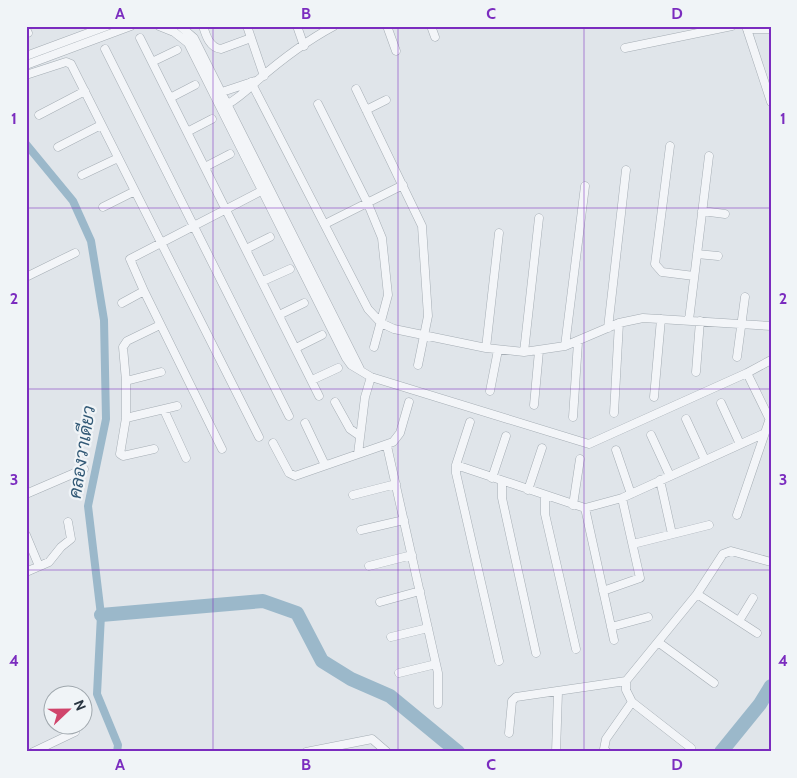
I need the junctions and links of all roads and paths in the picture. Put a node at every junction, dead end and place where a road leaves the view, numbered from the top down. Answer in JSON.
{"nodes":[{"id":1,"x":107,"y":26,"type":"edge"},
{"id":2,"x":131,"y":26,"type":"edge"},
{"id":3,"x":159,"y":26,"type":"edge"},
{"id":4,"x":180,"y":26,"type":"edge"},
{"id":5,"x":203,"y":26,"type":"edge"},
{"id":6,"x":247,"y":26,"type":"edge"},
{"id":7,"x":297,"y":26,"type":"edge"},
{"id":8,"x":334,"y":26,"type":"edge"},
{"id":9,"x":387,"y":26,"type":"edge"},
{"id":10,"x":432,"y":26,"type":"edge"},
{"id":11,"x":732,"y":26,"type":"edge"},
{"id":12,"x":747,"y":28,"type":"edge"},
{"id":13,"x":771,"y":29,"type":"edge"},
{"id":14,"x":435,"y":37,"type":"dead end"},
{"id":15,"x":140,"y":38,"type":"dead end"},
{"id":16,"x":251,"y":38,"type":"junction"},
{"id":17,"x":78,"y":41,"type":"junction"},
{"id":18,"x":304,"y":46,"type":"junction"},
{"id":19,"x":625,"y":48,"type":"dead end"},
{"id":20,"x":104,"y":49,"type":"dead end"},
{"id":21,"x":177,"y":50,"type":"dead end"},
{"id":22,"x":396,"y":51,"type":"dead end"},
{"id":23,"x":26,"y":56,"type":"edge"},
{"id":24,"x":152,"y":62,"type":"junction"},
{"id":25,"x":26,"y":65,"type":"edge"},
{"id":26,"x":26,"y":75,"type":"edge"},
{"id":27,"x":264,"y":76,"type":"junction"},
{"id":28,"x":254,"y":83,"type":"junction"},
{"id":29,"x":195,"y":85,"type":"dead end"},
{"id":30,"x":356,"y":89,"type":"dead end"},
{"id":31,"x":85,"y":91,"type":"junction"},
{"id":32,"x":170,"y":98,"type":"junction"},
{"id":33,"x":223,"y":99,"type":"junction"},
{"id":34,"x":386,"y":100,"type":"dead end"},
{"id":35,"x":771,"y":102,"type":"edge"},
{"id":36,"x":318,"y":104,"type":"dead end"},
{"id":37,"x":366,"y":110,"type":"junction"},
{"id":38,"x":39,"y":115,"type":"dead end"},
{"id":39,"x":212,"y":120,"type":"dead end"},
{"id":40,"x":101,"y":125,"type":"junction"},
{"id":41,"x":187,"y":132,"type":"junction"},
{"id":42,"x":670,"y":146,"type":"dead end"},
{"id":43,"x":58,"y":147,"type":"dead end"},
{"id":44,"x":230,"y":154,"type":"dead end"},
{"id":45,"x":709,"y":156,"type":"dead end"},
{"id":46,"x":118,"y":158,"type":"junction"},
{"id":47,"x":205,"y":167,"type":"junction"},
{"id":48,"x":626,"y":170,"type":"dead end"},
{"id":49,"x":82,"y":176,"type":"dead end"},
{"id":50,"x":404,"y":185,"type":"junction"},
{"id":51,"x":271,"y":186,"type":"junction"},
{"id":52,"x":585,"y":186,"type":"dead end"},
{"id":53,"x":262,"y":190,"type":"junction"},
{"id":54,"x":135,"y":191,"type":"junction"},
{"id":55,"x":368,"y":204,"type":"junction"},
{"id":56,"x":103,"y":207,"type":"dead end"},
{"id":57,"x":226,"y":208,"type":"junction"},
{"id":58,"x":702,"y":211,"type":"junction"},
{"id":59,"x":725,"y":214,"type":"dead end"},
{"id":60,"x":540,"y":218,"type":"dead end"},
{"id":61,"x":325,"y":224,"type":"junction"},
{"id":62,"x":194,"y":225,"type":"junction"},
{"id":63,"x":499,"y":233,"type":"dead end"},
{"id":64,"x":270,"y":237,"type":"dead end"},
{"id":65,"x":159,"y":242,"type":"junction"},
{"id":66,"x":246,"y":249,"type":"junction"},
{"id":67,"x":75,"y":253,"type":"dead end"},
{"id":68,"x":697,"y":254,"type":"junction"},
{"id":69,"x":718,"y":256,"type":"dead end"},
{"id":70,"x":290,"y":269,"type":"dead end"},
{"id":71,"x":694,"y":276,"type":"junction"},
{"id":72,"x":26,"y":277,"type":"edge"},
{"id":73,"x":263,"y":282,"type":"junction"},
{"id":74,"x":144,"y":291,"type":"junction"},
{"id":75,"x":745,"y":297,"type":"dead end"},
{"id":76,"x":122,"y":303,"type":"dead end"},
{"id":77,"x":304,"y":303,"type":"dead end"},
{"id":78,"x":279,"y":315,"type":"junction"},
{"id":79,"x":661,"y":319,"type":"junction"},
{"id":80,"x":689,"y":320,"type":"junction"},
{"id":81,"x":700,"y":321,"type":"junction"},
{"id":82,"x":381,"y":323,"type":"junction"},
{"id":83,"x":620,"y":323,"type":"junction"},
{"id":84,"x":741,"y":323,"type":"junction"},
{"id":85,"x":160,"y":325,"type":"junction"},
{"id":86,"x":771,"y":326,"type":"edge"},
{"id":87,"x":608,"y":328,"type":"junction"},
{"id":88,"x":322,"y":335,"type":"dead end"},
{"id":89,"x":425,"y":335,"type":"junction"},
{"id":90,"x":578,"y":342,"type":"junction"},
{"id":91,"x":565,"y":346,"type":"junction"},
{"id":92,"x":374,"y":347,"type":"dead end"},
{"id":93,"x":296,"y":348,"type":"junction"},
{"id":94,"x":486,"y":348,"type":"junction"},
{"id":95,"x":498,"y":350,"type":"junction"},
{"id":96,"x":539,"y":351,"type":"junction"},
{"id":97,"x":524,"y":352,"type":"junction"},
{"id":98,"x":737,"y":357,"type":"dead end"},
{"id":99,"x":771,"y":360,"type":"edge"},
{"id":100,"x":418,"y":365,"type":"dead end"},
{"id":101,"x":338,"y":368,"type":"dead end"},
{"id":102,"x":360,"y":369,"type":"junction"},
{"id":103,"x":161,"y":372,"type":"dead end"},
{"id":104,"x":696,"y":372,"type":"dead end"},
{"id":105,"x":747,"y":374,"type":"junction"},
{"id":106,"x":371,"y":377,"type":"junction"},
{"id":107,"x":312,"y":380,"type":"junction"},
{"id":108,"x":126,"y":381,"type":"junction"},
{"id":109,"x":490,"y":391,"type":"dead end"},
{"id":110,"x":319,"y":396,"type":"dead end"},
{"id":111,"x":654,"y":397,"type":"dead end"},
{"id":112,"x":335,"y":402,"type":"dead end"},
{"id":113,"x":409,"y":402,"type":"dead end"},
{"id":114,"x":721,"y":403,"type":"dead end"},
{"id":115,"x":534,"y":405,"type":"dead end"},
{"id":116,"x":177,"y":406,"type":"dead end"},
{"id":117,"x":164,"y":410,"type":"junction"},
{"id":118,"x":614,"y":412,"type":"dead end"},
{"id":119,"x":289,"y":416,"type":"dead end"},
{"id":120,"x":573,"y":417,"type":"dead end"},
{"id":121,"x":126,"y":418,"type":"junction"},
{"id":122,"x":686,"y":419,"type":"dead end"},
{"id":123,"x":770,"y":421,"type":"edge"},
{"id":124,"x":305,"y":422,"type":"dead end"},
{"id":125,"x":470,"y":422,"type":"dead end"},
{"id":126,"x":763,"y":434,"type":"junction"},
{"id":127,"x":651,"y":435,"type":"dead end"},
{"id":128,"x":360,"y":436,"type":"junction"},
{"id":129,"x":506,"y":436,"type":"dead end"},
{"id":130,"x":259,"y":437,"type":"dead end"},
{"id":131,"x":273,"y":443,"type":"dead end"},
{"id":132,"x":740,"y":444,"type":"junction"},
{"id":133,"x":388,"y":446,"type":"junction"},
{"id":134,"x":542,"y":448,"type":"dead end"},
{"id":135,"x":154,"y":449,"type":"dead end"},
{"id":136,"x":222,"y":449,"type":"dead end"},
{"id":137,"x":616,"y":450,"type":"dead end"},
{"id":138,"x":358,"y":454,"type":"junction"},
{"id":139,"x":186,"y":458,"type":"dead end"},
{"id":140,"x":580,"y":459,"type":"dead end"},
{"id":141,"x":705,"y":460,"type":"junction"},
{"id":142,"x":325,"y":465,"type":"junction"},
{"id":143,"x":456,"y":465,"type":"junction"},
{"id":144,"x":84,"y":469,"type":"dead end"},
{"id":145,"x":670,"y":476,"type":"junction"},
{"id":146,"x":492,"y":478,"type":"junction"},
{"id":147,"x":660,"y":480,"type":"junction"},
{"id":148,"x":502,"y":482,"type":"junction"},
{"id":149,"x":396,"y":484,"type":"junction"},
{"id":150,"x":528,"y":490,"type":"junction"},
{"id":151,"x":26,"y":494,"type":"edge"},
{"id":152,"x":631,"y":494,"type":"junction"},
{"id":153,"x":353,"y":496,"type":"dead end"},
{"id":154,"x":545,"y":496,"type":"junction"},
{"id":155,"x":622,"y":498,"type":"junction"},
{"id":156,"x":573,"y":505,"type":"junction"},
{"id":157,"x":585,"y":508,"type":"junction"},
{"id":158,"x":737,"y":514,"type":"dead end"},
{"id":159,"x":404,"y":520,"type":"junction"},
{"id":160,"x":68,"y":522,"type":"dead end"},
{"id":161,"x":709,"y":524,"type":"dead end"},
{"id":162,"x":361,"y":530,"type":"dead end"},
{"id":163,"x":672,"y":534,"type":"junction"},
{"id":164,"x":26,"y":535,"type":"edge"},
{"id":165,"x":633,"y":544,"type":"junction"},
{"id":166,"x":412,"y":555,"type":"junction"},
{"id":167,"x":771,"y":562,"type":"edge"},
{"id":168,"x":39,"y":566,"type":"junction"},
{"id":169,"x":369,"y":566,"type":"dead end"},
{"id":170,"x":26,"y":572,"type":"edge"},
{"id":171,"x":420,"y":591,"type":"junction"},
{"id":172,"x":603,"y":591,"type":"junction"},
{"id":173,"x":697,"y":594,"type":"junction"},
{"id":174,"x":753,"y":598,"type":"dead end"},
{"id":175,"x":380,"y":602,"type":"dead end"},
{"id":176,"x":648,"y":618,"type":"dead end"},
{"id":177,"x":739,"y":621,"type":"junction"},
{"id":178,"x":611,"y":627,"type":"junction"},
{"id":179,"x":428,"y":628,"type":"junction"},
{"id":180,"x":757,"y":633,"type":"dead end"},
{"id":181,"x":391,"y":637,"type":"dead end"},
{"id":182,"x":614,"y":640,"type":"dead end"},
{"id":183,"x":658,"y":642,"type":"junction"},
{"id":184,"x":576,"y":649,"type":"dead end"},
{"id":185,"x":536,"y":653,"type":"dead end"},
{"id":186,"x":499,"y":661,"type":"dead end"},
{"id":187,"x":436,"y":664,"type":"junction"},
{"id":188,"x":399,"y":673,"type":"dead end"},
{"id":189,"x":626,"y":681,"type":"junction"},
{"id":190,"x":714,"y":683,"type":"dead end"},
{"id":191,"x":558,"y":692,"type":"junction"},
{"id":192,"x":632,"y":702,"type":"junction"},
{"id":193,"x":438,"y":704,"type":"dead end"},
{"id":194,"x":509,"y":733,"type":"dead end"},
{"id":195,"x":67,"y":736,"type":"edge"},
{"id":196,"x":691,"y":748,"type":"dead end"},
{"id":197,"x":326,"y":750,"type":"edge"},
{"id":198,"x":33,"y":752,"type":"edge"},
{"id":199,"x":306,"y":752,"type":"edge"},
{"id":200,"x":387,"y":752,"type":"edge"},
{"id":201,"x":556,"y":752,"type":"edge"},
{"id":202,"x":607,"y":752,"type":"edge"}],
"edges":[{"from":1,"to":17,"type":"street"},
{"from":2,"to":17,"type":"street"},
{"from":3,"to":33,"type":"street"},
{"from":4,"to":33,"type":"street"},
{"from":5,"to":16,"type":"street"},
{"from":6,"to":16,"type":"street"},
{"from":7,"to":18,"type":"street"},
{"from":8,"to":18,"type":"street"},
{"from":9,"to":22,"type":"street"},
{"from":10,"to":14,"type":"street"},
{"from":11,"to":19,"type":"street"},
{"from":12,"to":13,"type":"street"},
{"from":12,"to":35,"type":"street"},
{"from":15,"to":24,"type":"street"},
{"from":16,"to":27,"type":"street"},
{"from":17,"to":23,"type":"street"},
{"from":17,"to":25,"type":"street"},
{"from":18,"to":27,"type":"street"},
{"from":20,"to":62,"type":"street"},
{"from":21,"to":24,"type":"street"},
{"from":24,"to":32,"type":"street"},
{"from":26,"to":31,"type":"street"},
{"from":27,"to":28,"type":"street"},
{"from":28,"to":33,"type":"street"},
{"from":28,"to":33,"type":"street"},
{"from":28,"to":61,"type":"street"},
{"from":29,"to":32,"type":"street"},
{"from":30,"to":37,"type":"street"},
{"from":31,"to":38,"type":"street"},
{"from":31,"to":40,"type":"street"},
{"from":32,"to":41,"type":"street"},
{"from":33,"to":51,"type":"street"},
{"from":33,"to":53,"type":"street"},
{"from":34,"to":37,"type":"street"},
{"from":36,"to":55,"type":"street"},
{"from":37,"to":50,"type":"street"},
{"from":39,"to":41,"type":"street"},
{"from":40,"to":43,"type":"street"},
{"from":40,"to":46,"type":"street"},
{"from":41,"to":47,"type":"street"},
{"from":42,"to":71,"type":"street"},
{"from":44,"to":47,"type":"street"},
{"from":45,"to":58,"type":"street"},
{"from":46,"to":49,"type":"street"},
{"from":46,"to":54,"type":"street"},
{"from":47,"to":57,"type":"street"},
{"from":48,"to":87,"type":"street"},
{"from":50,"to":55,"type":"street"},
{"from":50,"to":89,"type":"street"},
{"from":51,"to":53,"type":"street"},
{"from":51,"to":102,"type":"street"},
{"from":52,"to":91,"type":"street"},
{"from":53,"to":57,"type":"street"},
{"from":53,"to":102,"type":"street"},
{"from":54,"to":56,"type":"street"},
{"from":54,"to":65,"type":"street"},
{"from":55,"to":61,"type":"street"},
{"from":55,"to":82,"type":"street"},
{"from":57,"to":62,"type":"street"},
{"from":57,"to":66,"type":"street"},
{"from":58,"to":59,"type":"street"},
{"from":58,"to":68,"type":"street"},
{"from":60,"to":97,"type":"street"},
{"from":61,"to":82,"type":"street"},
{"from":62,"to":65,"type":"street"},
{"from":62,"to":119,"type":"street"},
{"from":63,"to":94,"type":"street"},
{"from":64,"to":66,"type":"street"},
{"from":65,"to":74,"type":"street"},
{"from":65,"to":130,"type":"street"},
{"from":66,"to":73,"type":"street"},
{"from":67,"to":72,"type":"street"},
{"from":68,"to":69,"type":"street"},
{"from":68,"to":71,"type":"street"},
{"from":70,"to":73,"type":"street"},
{"from":71,"to":80,"type":"street"},
{"from":73,"to":78,"type":"street"},
{"from":74,"to":76,"type":"street"},
{"from":74,"to":85,"type":"street"},
{"from":75,"to":84,"type":"street"},
{"from":77,"to":78,"type":"street"},
{"from":78,"to":93,"type":"street"},
{"from":79,"to":80,"type":"street"},
{"from":79,"to":83,"type":"street"},
{"from":79,"to":111,"type":"street"},
{"from":80,"to":81,"type":"street"},
{"from":81,"to":84,"type":"street"},
{"from":81,"to":104,"type":"street"},
{"from":82,"to":89,"type":"street"},
{"from":82,"to":92,"type":"street"},
{"from":83,"to":87,"type":"street"},
{"from":83,"to":118,"type":"street"},
{"from":84,"to":86,"type":"street"},
{"from":84,"to":98,"type":"street"},
{"from":85,"to":108,"type":"street"},
{"from":85,"to":136,"type":"street"},
{"from":87,"to":90,"type":"street"},
{"from":88,"to":93,"type":"street"},
{"from":89,"to":94,"type":"street"},
{"from":89,"to":100,"type":"street"},
{"from":90,"to":91,"type":"street"},
{"from":90,"to":120,"type":"street"},
{"from":91,"to":96,"type":"street"},
{"from":93,"to":107,"type":"street"},
{"from":94,"to":95,"type":"street"},
{"from":95,"to":97,"type":"street"},
{"from":95,"to":109,"type":"street"},
{"from":96,"to":97,"type":"street"},
{"from":96,"to":115,"type":"street"},
{"from":99,"to":105,"type":"street"},
{"from":101,"to":107,"type":"street"},
{"from":102,"to":106,"type":"street"},
{"from":103,"to":108,"type":"street"},
{"from":105,"to":106,"type":"street"},
{"from":105,"to":123,"type":"street"},
{"from":106,"to":128,"type":"street"},
{"from":107,"to":110,"type":"street"},
{"from":108,"to":121,"type":"street"},
{"from":112,"to":128,"type":"street"},
{"from":113,"to":133,"type":"street"},
{"from":114,"to":132,"type":"street"},
{"from":116,"to":117,"type":"street"},
{"from":117,"to":121,"type":"street"},
{"from":117,"to":139,"type":"street"},
{"from":121,"to":135,"type":"street"},
{"from":122,"to":141,"type":"street"},
{"from":123,"to":126,"type":"street"},
{"from":124,"to":142,"type":"street"},
{"from":125,"to":143,"type":"street"},
{"from":126,"to":132,"type":"street"},
{"from":126,"to":158,"type":"street"},
{"from":127,"to":145,"type":"street"},
{"from":128,"to":138,"type":"street"},
{"from":129,"to":146,"type":"street"},
{"from":131,"to":142,"type":"street"},
{"from":132,"to":141,"type":"street"},
{"from":133,"to":138,"type":"street"},
{"from":133,"to":149,"type":"street"},
{"from":134,"to":150,"type":"street"},
{"from":137,"to":152,"type":"street"},
{"from":138,"to":142,"type":"street"},
{"from":140,"to":156,"type":"street"},
{"from":141,"to":145,"type":"street"},
{"from":143,"to":146,"type":"street"},
{"from":143,"to":186,"type":"street"},
{"from":144,"to":151,"type":"street"},
{"from":145,"to":147,"type":"street"},
{"from":146,"to":148,"type":"street"},
{"from":147,"to":152,"type":"street"},
{"from":147,"to":163,"type":"street"},
{"from":148,"to":150,"type":"street"},
{"from":148,"to":185,"type":"street"},
{"from":149,"to":153,"type":"street"},
{"from":149,"to":159,"type":"street"},
{"from":150,"to":154,"type":"street"},
{"from":152,"to":155,"type":"street"},
{"from":154,"to":156,"type":"street"},
{"from":154,"to":184,"type":"street"},
{"from":155,"to":157,"type":"street"},
{"from":155,"to":165,"type":"street"},
{"from":156,"to":157,"type":"street"},
{"from":157,"to":172,"type":"street"},
{"from":159,"to":162,"type":"street"},
{"from":159,"to":166,"type":"street"},
{"from":160,"to":168,"type":"street"},
{"from":161,"to":163,"type":"street"},
{"from":163,"to":165,"type":"street"},
{"from":164,"to":168,"type":"street"},
{"from":165,"to":172,"type":"street"},
{"from":166,"to":169,"type":"street"},
{"from":166,"to":171,"type":"street"},
{"from":167,"to":173,"type":"street"},
{"from":168,"to":170,"type":"street"},
{"from":171,"to":175,"type":"street"},
{"from":171,"to":179,"type":"street"},
{"from":172,"to":178,"type":"street"},
{"from":173,"to":177,"type":"street"},
{"from":173,"to":183,"type":"street"},
{"from":174,"to":177,"type":"street"},
{"from":176,"to":178,"type":"street"},
{"from":177,"to":180,"type":"street"},
{"from":178,"to":182,"type":"street"},
{"from":179,"to":181,"type":"street"},
{"from":179,"to":187,"type":"street"},
{"from":183,"to":189,"type":"street"},
{"from":183,"to":190,"type":"street"},
{"from":187,"to":188,"type":"street"},
{"from":187,"to":193,"type":"street"},
{"from":189,"to":191,"type":"street"},
{"from":189,"to":192,"type":"street"},
{"from":191,"to":194,"type":"street"},
{"from":191,"to":201,"type":"street"},
{"from":192,"to":196,"type":"street"},
{"from":192,"to":202,"type":"street"},
{"from":195,"to":198,"type":"street"},
{"from":197,"to":199,"type":"street"},
{"from":197,"to":200,"type":"street"}]}
